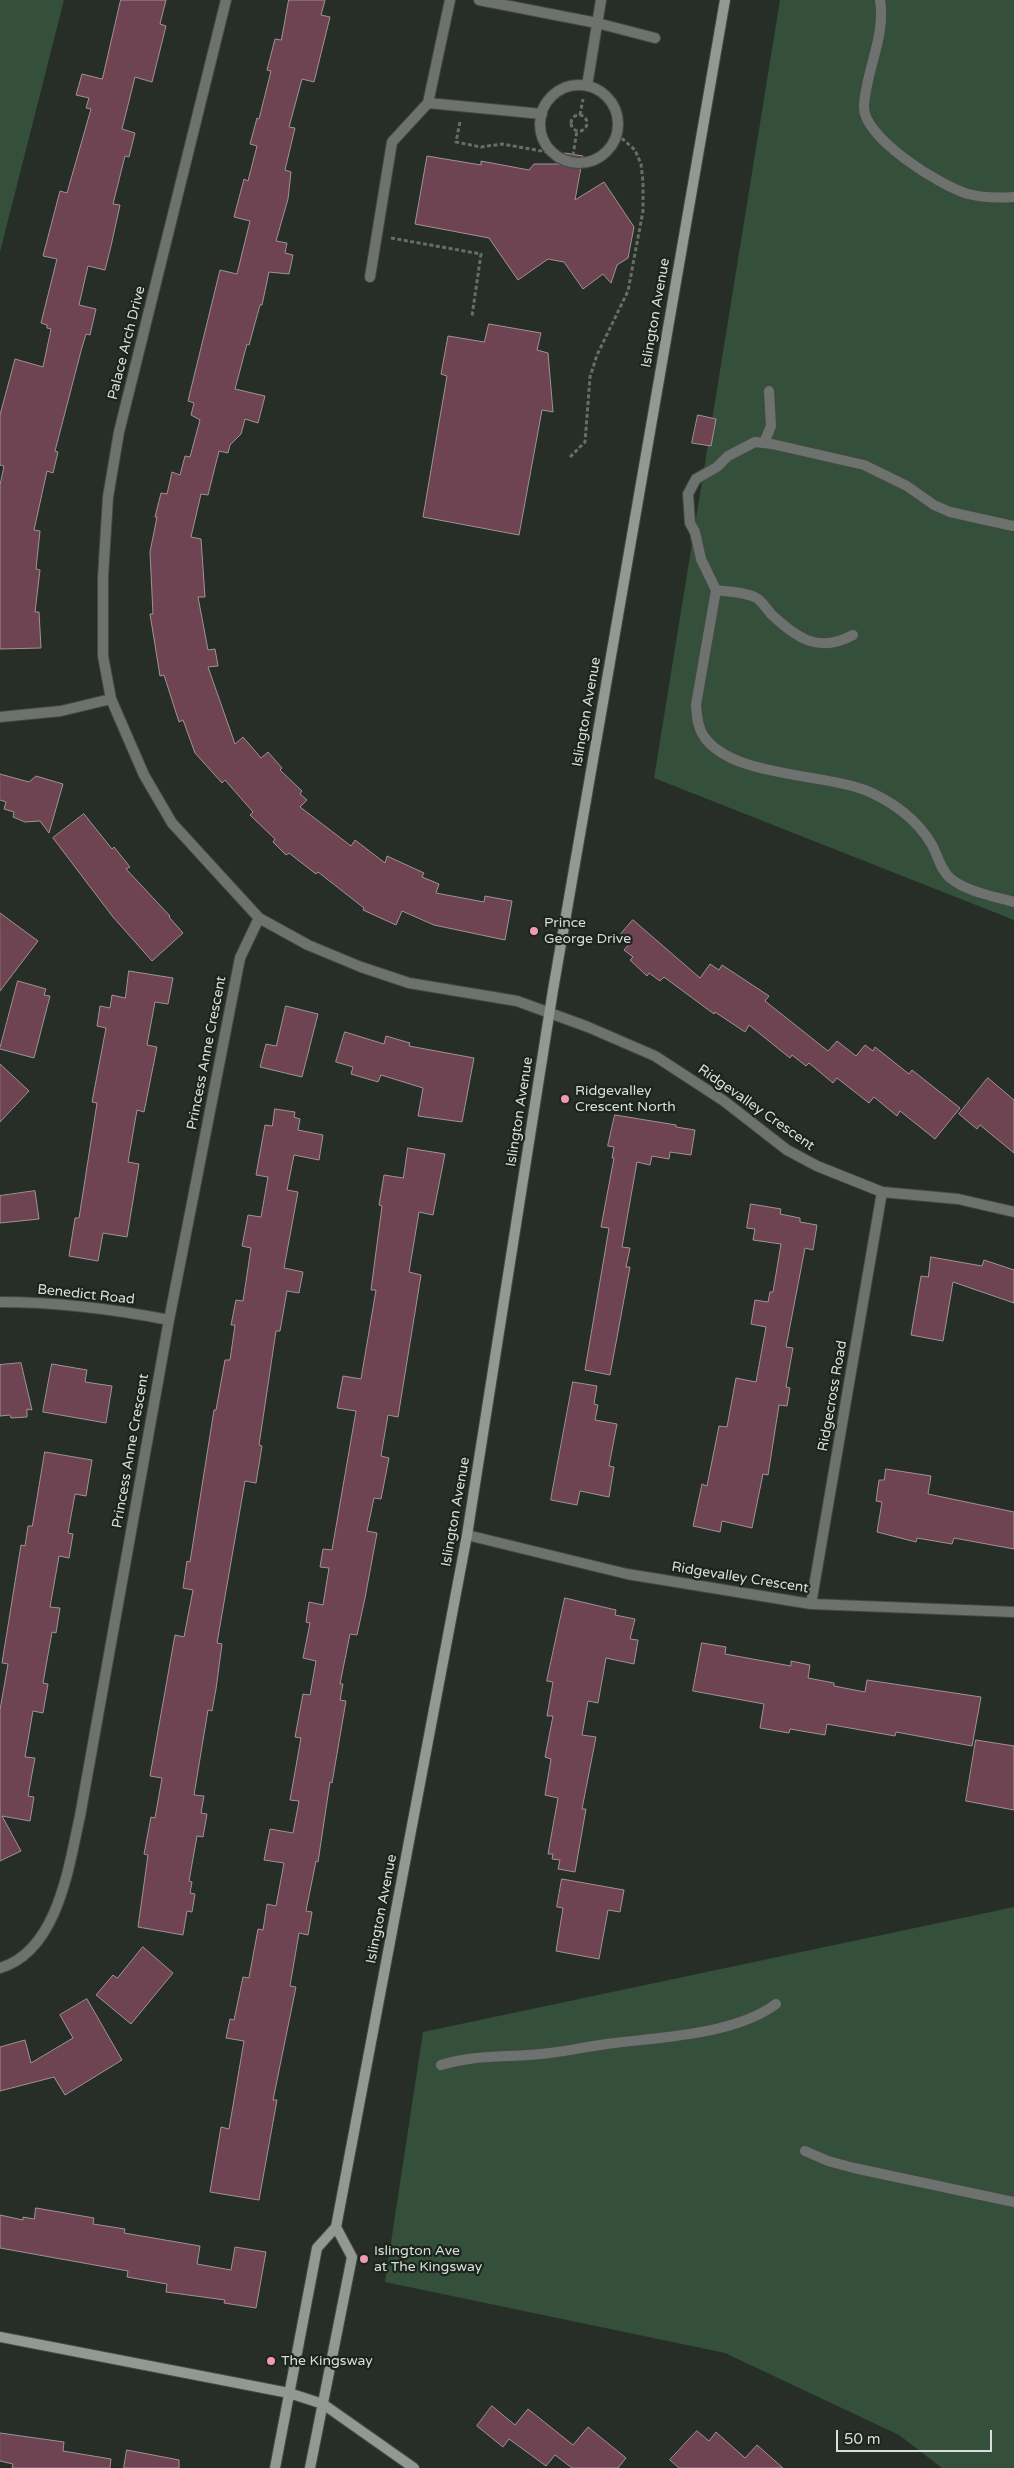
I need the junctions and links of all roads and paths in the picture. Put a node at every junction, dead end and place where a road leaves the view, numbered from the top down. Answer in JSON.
{"nodes":[{"id":1,"x":226,"y":0,"type":"edge"},
{"id":2,"x":450,"y":0,"type":"edge"},
{"id":3,"x":479,"y":0,"type":"edge"},
{"id":4,"x":601,"y":0,"type":"edge"},
{"id":5,"x":725,"y":0,"type":"edge"},
{"id":6,"x":880,"y":0,"type":"edge"},
{"id":7,"x":597,"y":23,"type":"junction"},
{"id":8,"x":655,"y":38,"type":"dead end"},
{"id":9,"x":587,"y":86,"type":"junction"},
{"id":10,"x":428,"y":103,"type":"junction"},
{"id":11,"x":463,"y":106,"type":"junction"},
{"id":12,"x":542,"y":114,"type":"junction"},
{"id":13,"x":577,"y":130,"type":"junction"},
{"id":14,"x":617,"y":134,"type":"junction"},
{"id":15,"x":553,"y":152,"type":"junction"},
{"id":16,"x":572,"y":162,"type":"junction"},
{"id":17,"x":1014,"y":197,"type":"edge"},
{"id":18,"x":377,"y":236,"type":"junction"},
{"id":19,"x":370,"y":277,"type":"dead end"},
{"id":20,"x":472,"y":316,"type":"dead end"},
{"id":21,"x":769,"y":391,"type":"dead end"},
{"id":22,"x":764,"y":443,"type":"junction"},
{"id":23,"x":570,"y":457,"type":"dead end"},
{"id":24,"x":1013,"y":526,"type":"edge"},
{"id":25,"x":716,"y":590,"type":"junction"},
{"id":26,"x":853,"y":635,"type":"dead end"},
{"id":27,"x":111,"y":699,"type":"junction"},
{"id":28,"x":0,"y":717,"type":"edge"},
{"id":29,"x":1014,"y":902,"type":"edge"},
{"id":30,"x":259,"y":918,"type":"junction"},
{"id":31,"x":549,"y":1012,"type":"junction"},
{"id":32,"x":882,"y":1192,"type":"junction"},
{"id":33,"x":1014,"y":1212,"type":"edge"},
{"id":34,"x":0,"y":1302,"type":"edge"},
{"id":35,"x":169,"y":1320,"type":"junction"},
{"id":36,"x":467,"y":1536,"type":"junction"},
{"id":37,"x":811,"y":1604,"type":"junction"},
{"id":38,"x":1014,"y":1612,"type":"edge"},
{"id":39,"x":0,"y":1968,"type":"edge"},
{"id":40,"x":776,"y":2004,"type":"dead end"},
{"id":41,"x":441,"y":2065,"type":"dead end"},
{"id":42,"x":805,"y":2151,"type":"dead end"},
{"id":43,"x":1014,"y":2202,"type":"edge"},
{"id":44,"x":336,"y":2227,"type":"junction"},
{"id":45,"x":0,"y":2337,"type":"edge"},
{"id":46,"x":289,"y":2393,"type":"junction"},
{"id":47,"x":323,"y":2404,"type":"junction"},
{"id":48,"x":275,"y":2468,"type":"edge"},
{"id":49,"x":310,"y":2468,"type":"edge"},
{"id":50,"x":414,"y":2468,"type":"edge"}],
"edges":[{"from":1,"to":27,"type":"street","name":"Palace Arch Drive"},
{"from":2,"to":10,"type":"street"},
{"from":3,"to":7,"type":"street"},
{"from":4,"to":7,"type":"street"},
{"from":5,"to":31,"type":"main road","name":"Islington Avenue"},
{"from":6,"to":17,"type":"street"},
{"from":7,"to":8,"type":"street"},
{"from":7,"to":9,"type":"street"},
{"from":9,"to":12,"type":"street"},
{"from":9,"to":14,"type":"street"},
{"from":10,"to":11,"type":"street"},
{"from":10,"to":18,"type":"street"},
{"from":11,"to":12,"type":"street"},
{"from":11,"to":15,"type":"path"},
{"from":12,"to":15,"type":"street"},
{"from":13,"to":13,"type":"path"},
{"from":13,"to":16,"type":"path"},
{"from":14,"to":16,"type":"street"},
{"from":14,"to":23,"type":"path"},
{"from":15,"to":16,"type":"street"},
{"from":18,"to":19,"type":"street"},
{"from":18,"to":20,"type":"path"},
{"from":21,"to":22,"type":"street"},
{"from":22,"to":24,"type":"street"},
{"from":22,"to":25,"type":"street"},
{"from":25,"to":26,"type":"street"},
{"from":25,"to":29,"type":"street"},
{"from":27,"to":28,"type":"street"},
{"from":27,"to":30,"type":"street"},
{"from":30,"to":31,"type":"street"},
{"from":30,"to":35,"type":"street","name":"Princess Anne Crescent"},
{"from":31,"to":32,"type":"street","name":"Ridgevalley Crescent"},
{"from":31,"to":36,"type":"main road","name":"Islington Avenue"},
{"from":32,"to":33,"type":"street","name":"Ridgevalley Crescent"},
{"from":32,"to":37,"type":"street","name":"Ridgecross Road"},
{"from":34,"to":35,"type":"street","name":"Benedict Road"},
{"from":35,"to":39,"type":"street","name":"Princess Anne Crescent"},
{"from":36,"to":37,"type":"street","name":"Ridgevalley Crescent"},
{"from":36,"to":44,"type":"main road","name":"Islington Avenue"},
{"from":37,"to":38,"type":"street","name":"Ridgevalley Crescent"},
{"from":40,"to":41,"type":"street"},
{"from":42,"to":43,"type":"street"},
{"from":44,"to":46,"type":"main road"},
{"from":44,"to":47,"type":"main road"},
{"from":45,"to":46,"type":"main road"},
{"from":46,"to":47,"type":"main road"},
{"from":46,"to":48,"type":"main road"},
{"from":47,"to":49,"type":"main road"},
{"from":47,"to":50,"type":"main road"}]}
